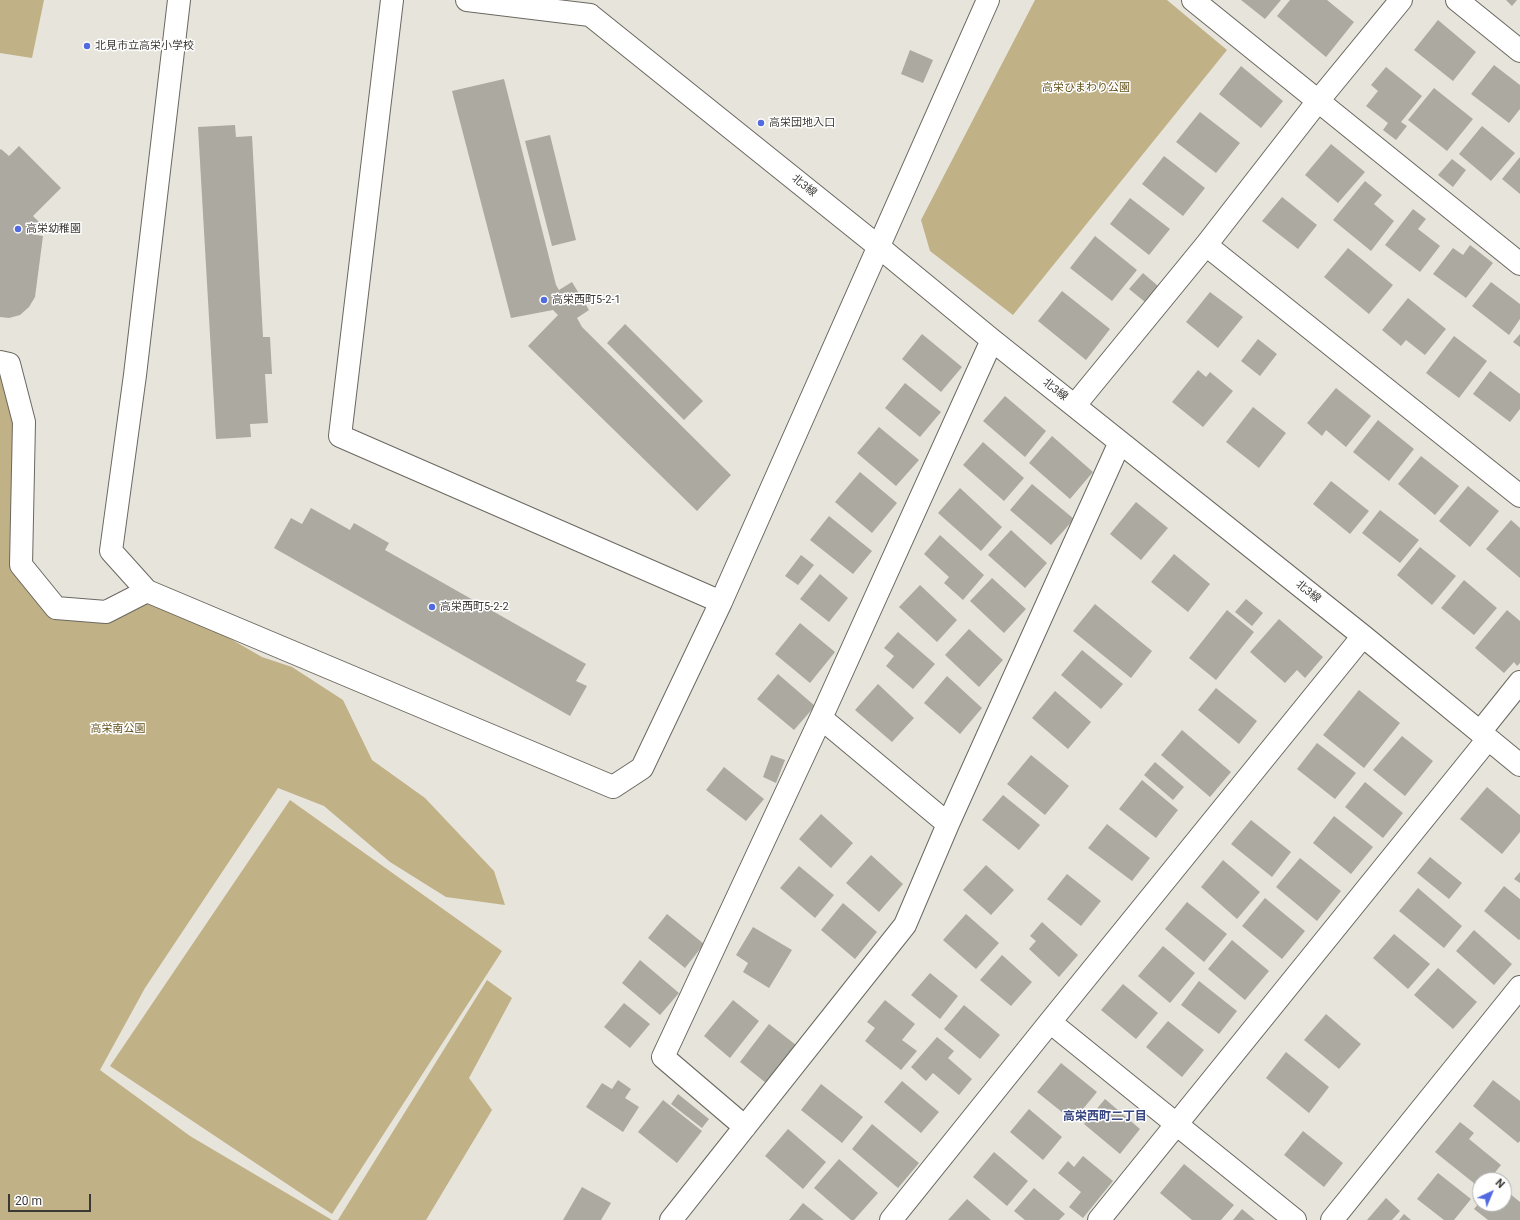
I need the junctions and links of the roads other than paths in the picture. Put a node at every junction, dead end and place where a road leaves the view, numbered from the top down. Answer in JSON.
{"nodes":[{"id":1,"x":179,"y":0,"type":"edge"},
{"id":2,"x":392,"y":0,"type":"edge"},
{"id":3,"x":467,"y":0,"type":"edge"},
{"id":4,"x":988,"y":0,"type":"edge"},
{"id":5,"x":1194,"y":0,"type":"edge"},
{"id":6,"x":1401,"y":0,"type":"edge"},
{"id":7,"x":1457,"y":0,"type":"edge"},
{"id":8,"x":591,"y":7,"type":"edge"},
{"id":9,"x":1520,"y":51,"type":"edge"},
{"id":10,"x":1318,"y":101,"type":"junction"},
{"id":11,"x":1206,"y":245,"type":"junction"},
{"id":12,"x":880,"y":247,"type":"junction"},
{"id":13,"x":1520,"y":264,"type":"edge"},
{"id":14,"x":992,"y":340,"type":"junction"},
{"id":15,"x":0,"y":362,"type":"edge"},
{"id":16,"x":1075,"y":405,"type":"junction"},
{"id":17,"x":1120,"y":442,"type":"junction"},
{"id":18,"x":1520,"y":496,"type":"edge"},
{"id":19,"x":147,"y":591,"type":"junction"},
{"id":20,"x":721,"y":602,"type":"junction"},
{"id":21,"x":1363,"y":636,"type":"junction"},
{"id":22,"x":1520,"y":682,"type":"edge"},
{"id":23,"x":821,"y":718,"type":"junction"},
{"id":24,"x":1484,"y":735,"type":"junction"},
{"id":25,"x":1520,"y":765,"type":"edge"},
{"id":26,"x":948,"y":824,"type":"junction"},
{"id":27,"x":1520,"y":987,"type":"edge"},
{"id":28,"x":1050,"y":1022,"type":"junction"},
{"id":29,"x":1175,"y":1124,"type":"junction"},
{"id":30,"x":745,"y":1127,"type":"junction"},
{"id":31,"x":671,"y":1220,"type":"edge"},
{"id":32,"x":891,"y":1220,"type":"edge"},
{"id":33,"x":1099,"y":1220,"type":"edge"},
{"id":34,"x":1295,"y":1220,"type":"edge"},
{"id":35,"x":1332,"y":1220,"type":"edge"}],
"edges":[{"from":1,"to":19,"type":"street"},
{"from":2,"to":20,"type":"street"},
{"from":3,"to":8,"type":"street"},
{"from":4,"to":12,"type":"street"},
{"from":5,"to":10,"type":"street"},
{"from":6,"to":10,"type":"street"},
{"from":7,"to":9,"type":"street"},
{"from":8,"to":12,"type":"street","name":"北3線"},
{"from":10,"to":11,"type":"street"},
{"from":10,"to":13,"type":"street"},
{"from":11,"to":16,"type":"street"},
{"from":11,"to":18,"type":"street"},
{"from":12,"to":14,"type":"street","name":"北3線"},
{"from":12,"to":20,"type":"street"},
{"from":14,"to":16,"type":"street","name":"北3線"},
{"from":14,"to":23,"type":"street"},
{"from":15,"to":19,"type":"street"},
{"from":16,"to":17,"type":"street","name":"北3線"},
{"from":17,"to":21,"type":"street","name":"北3線"},
{"from":17,"to":26,"type":"street"},
{"from":19,"to":20,"type":"street"},
{"from":21,"to":24,"type":"street","name":"北3線"},
{"from":21,"to":28,"type":"street"},
{"from":22,"to":24,"type":"street"},
{"from":23,"to":26,"type":"street"},
{"from":23,"to":30,"type":"street"},
{"from":24,"to":25,"type":"street","name":"北3線"},
{"from":24,"to":29,"type":"street"},
{"from":26,"to":30,"type":"street"},
{"from":27,"to":35,"type":"street"},
{"from":28,"to":29,"type":"street"},
{"from":28,"to":32,"type":"street"},
{"from":29,"to":33,"type":"street"},
{"from":29,"to":34,"type":"street"},
{"from":30,"to":31,"type":"street"}]}
